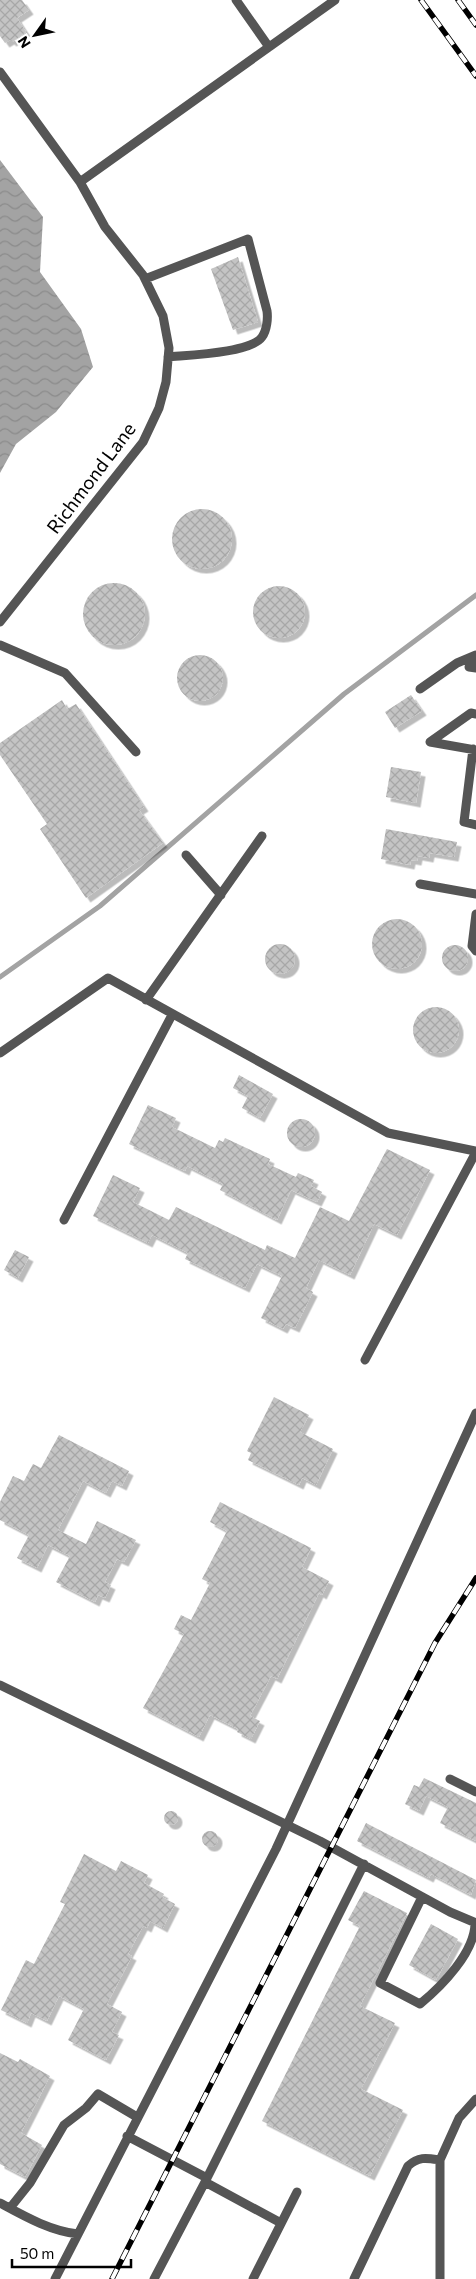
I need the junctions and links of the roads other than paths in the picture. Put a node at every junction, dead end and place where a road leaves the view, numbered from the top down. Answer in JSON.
{"nodes":[{"id":1,"x":236,"y":0,"type":"edge"},
{"id":2,"x":335,"y":0,"type":"edge"},
{"id":3,"x":270,"y":46,"type":"junction"},
{"id":4,"x":0,"y":72,"type":"edge"},
{"id":5,"x":80,"y":182,"type":"junction"},
{"id":6,"x":145,"y":279,"type":"junction"},
{"id":7,"x":168,"y":357,"type":"junction"},
{"id":8,"x":0,"y":622,"type":"edge"},
{"id":9,"x":0,"y":645,"type":"edge"},
{"id":10,"x":476,"y":654,"type":"edge"},
{"id":11,"x":476,"y":660,"type":"edge"},
{"id":12,"x":476,"y":668,"type":"edge"},
{"id":13,"x":420,"y":689,"type":"dead end"},
{"id":14,"x":476,"y":714,"type":"edge"},
{"id":15,"x":475,"y":750,"type":"edge"},
{"id":16,"x":136,"y":752,"type":"dead end"},
{"id":17,"x":476,"y":825,"type":"edge"},
{"id":18,"x":262,"y":836,"type":"dead end"},
{"id":19,"x":186,"y":855,"type":"dead end"},
{"id":20,"x":420,"y":884,"type":"dead end"},
{"id":21,"x":476,"y":894,"type":"edge"},
{"id":22,"x":220,"y":895,"type":"junction"},
{"id":23,"x":476,"y":914,"type":"edge"},
{"id":24,"x":476,"y":951,"type":"edge"},
{"id":25,"x":146,"y":1000,"type":"junction"},
{"id":26,"x":172,"y":1015,"type":"junction"},
{"id":27,"x":0,"y":1053,"type":"edge"},
{"id":28,"x":475,"y":1152,"type":"edge"},
{"id":29,"x":64,"y":1220,"type":"dead end"},
{"id":30,"x":365,"y":1360,"type":"dead end"},
{"id":31,"x":476,"y":1413,"type":"edge"},
{"id":32,"x":0,"y":1685,"type":"edge"},
{"id":33,"x":450,"y":1779,"type":"dead end"},
{"id":34,"x":476,"y":1792,"type":"edge"},
{"id":35,"x":287,"y":1825,"type":"junction"},
{"id":36,"x":364,"y":1864,"type":"junction"},
{"id":37,"x":422,"y":1897,"type":"junction"},
{"id":38,"x":476,"y":1923,"type":"edge"},
{"id":39,"x":476,"y":2099,"type":"edge"},
{"id":40,"x":137,"y":2117,"type":"junction"},
{"id":41,"x":127,"y":2136,"type":"junction"},
{"id":42,"x":440,"y":2160,"type":"junction"},
{"id":43,"x":206,"y":2180,"type":"junction"},
{"id":44,"x":297,"y":2192,"type":"dead end"},
{"id":45,"x":0,"y":2203,"type":"edge"},
{"id":46,"x":10,"y":2208,"type":"junction"},
{"id":47,"x":281,"y":2223,"type":"junction"},
{"id":48,"x":78,"y":2234,"type":"junction"},
{"id":49,"x":55,"y":2279,"type":"edge"},
{"id":50,"x":154,"y":2279,"type":"edge"},
{"id":51,"x":253,"y":2279,"type":"edge"},
{"id":52,"x":354,"y":2279,"type":"edge"},
{"id":53,"x":440,"y":2279,"type":"edge"}],
"edges":[{"from":1,"to":3,"type":"lane"},
{"from":2,"to":3,"type":"lane"},
{"from":3,"to":5,"type":"lane"},
{"from":4,"to":5,"type":"lane","name":"Richmond Lane"},
{"from":5,"to":6,"type":"lane","name":"Richmond Lane"},
{"from":6,"to":7,"type":"lane","name":"Richmond Lane"},
{"from":6,"to":7,"type":"lane"},
{"from":7,"to":8,"type":"lane","name":"Richmond Lane"},
{"from":9,"to":16,"type":"lane"},
{"from":10,"to":13,"type":"lane"},
{"from":11,"to":12,"type":"lane"},
{"from":14,"to":15,"type":"lane"},
{"from":15,"to":17,"type":"lane"},
{"from":18,"to":22,"type":"lane"},
{"from":19,"to":22,"type":"lane"},
{"from":20,"to":21,"type":"lane"},
{"from":22,"to":25,"type":"lane"},
{"from":23,"to":24,"type":"lane"},
{"from":25,"to":26,"type":"lane"},
{"from":25,"to":27,"type":"lane"},
{"from":26,"to":28,"type":"lane"},
{"from":26,"to":29,"type":"lane"},
{"from":28,"to":30,"type":"lane"},
{"from":31,"to":35,"type":"lane"},
{"from":32,"to":35,"type":"lane"},
{"from":33,"to":34,"type":"lane"},
{"from":35,"to":36,"type":"lane"},
{"from":35,"to":40,"type":"lane"},
{"from":36,"to":37,"type":"lane"},
{"from":36,"to":43,"type":"lane"},
{"from":37,"to":38,"type":"lane"},
{"from":37,"to":38,"type":"lane"},
{"from":39,"to":42,"type":"lane"},
{"from":40,"to":41,"type":"lane"},
{"from":40,"to":46,"type":"lane"},
{"from":41,"to":43,"type":"lane"},
{"from":41,"to":48,"type":"lane"},
{"from":42,"to":52,"type":"lane"},
{"from":42,"to":53,"type":"lane"},
{"from":43,"to":47,"type":"lane"},
{"from":43,"to":50,"type":"lane"},
{"from":44,"to":47,"type":"lane"},
{"from":45,"to":46,"type":"lane"},
{"from":46,"to":48,"type":"lane"},
{"from":47,"to":51,"type":"lane"},
{"from":48,"to":49,"type":"lane"}]}
